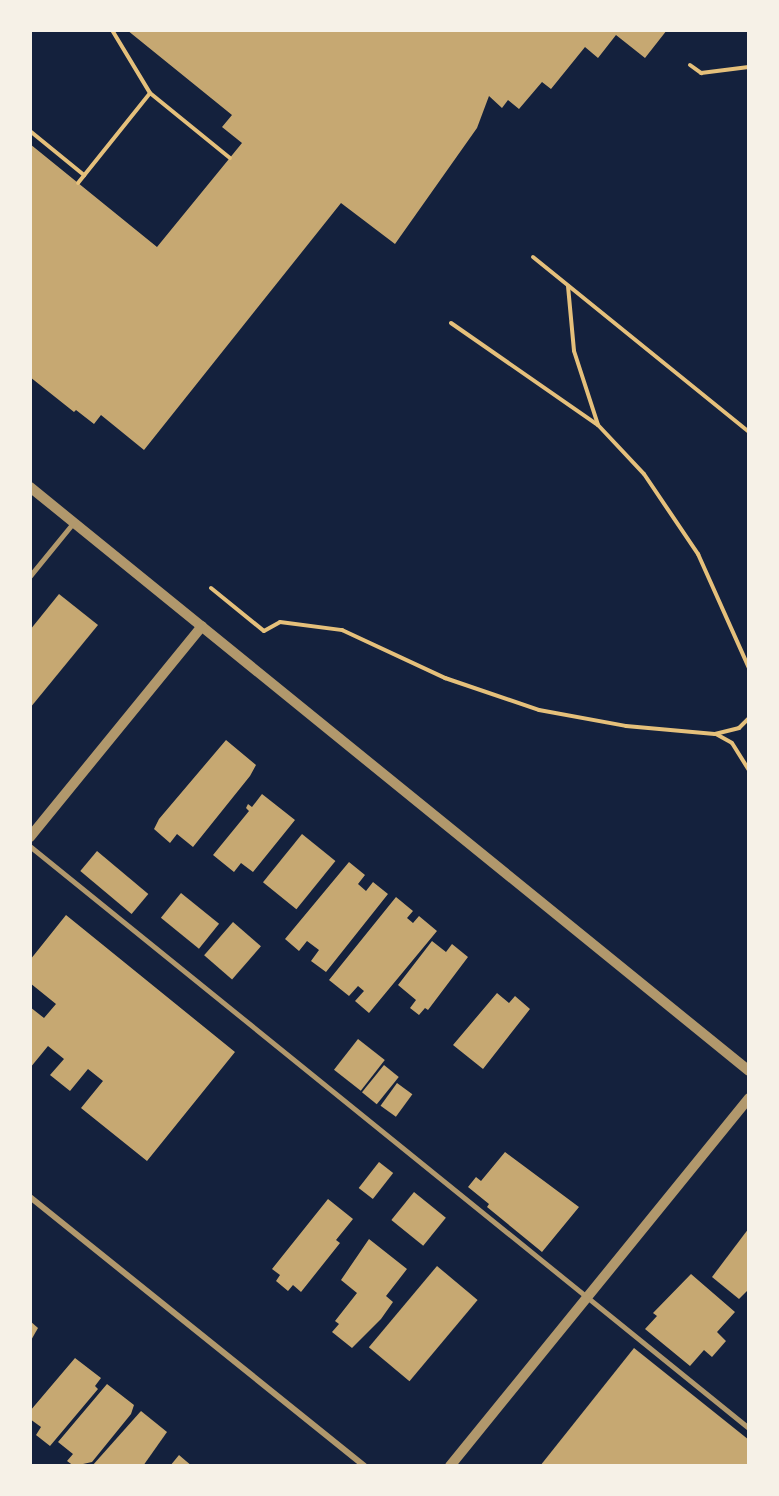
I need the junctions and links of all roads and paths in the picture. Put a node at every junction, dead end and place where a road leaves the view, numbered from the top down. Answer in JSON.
{"nodes":[{"id":1,"x":112,"y":30,"type":"edge"},
{"id":2,"x":119,"y":32,"type":"edge"},
{"id":3,"x":690,"y":65,"type":"dead end"},
{"id":4,"x":749,"y":68,"type":"edge"},
{"id":5,"x":150,"y":93,"type":"junction"},
{"id":6,"x":30,"y":131,"type":"edge"},
{"id":7,"x":230,"y":158,"type":"dead end"},
{"id":8,"x":84,"y":175,"type":"junction"},
{"id":9,"x":78,"y":183,"type":"dead end"},
{"id":10,"x":533,"y":257,"type":"dead end"},
{"id":11,"x":568,"y":285,"type":"junction"},
{"id":12,"x":451,"y":323,"type":"dead end"},
{"id":13,"x":598,"y":425,"type":"junction"},
{"id":14,"x":749,"y":432,"type":"edge"},
{"id":15,"x":30,"y":487,"type":"edge"},
{"id":16,"x":74,"y":522,"type":"junction"},
{"id":17,"x":30,"y":576,"type":"edge"},
{"id":18,"x":212,"y":588,"type":"dead end"},
{"id":19,"x":202,"y":626,"type":"junction"},
{"id":20,"x":749,"y":668,"type":"edge"},
{"id":21,"x":749,"y":718,"type":"edge"},
{"id":22,"x":716,"y":734,"type":"junction"},
{"id":23,"x":749,"y":770,"type":"edge"},
{"id":24,"x":30,"y":837,"type":"edge"},
{"id":25,"x":30,"y":846,"type":"edge"},
{"id":26,"x":749,"y":1071,"type":"edge"},
{"id":27,"x":749,"y":1098,"type":"edge"},
{"id":28,"x":30,"y":1197,"type":"edge"},
{"id":29,"x":587,"y":1297,"type":"junction"},
{"id":30,"x":749,"y":1428,"type":"edge"},
{"id":31,"x":364,"y":1466,"type":"edge"},
{"id":32,"x":450,"y":1466,"type":"edge"}],
"edges":[{"from":1,"to":2,"type":"path"},
{"from":2,"to":5,"type":"path"},
{"from":3,"to":4,"type":"path"},
{"from":5,"to":7,"type":"path"},
{"from":5,"to":8,"type":"path"},
{"from":6,"to":8,"type":"path"},
{"from":8,"to":9,"type":"path"},
{"from":10,"to":11,"type":"path"},
{"from":11,"to":13,"type":"path"},
{"from":11,"to":14,"type":"path"},
{"from":12,"to":13,"type":"path"},
{"from":13,"to":20,"type":"path"},
{"from":15,"to":16,"type":"street"},
{"from":16,"to":17,"type":"lane"},
{"from":16,"to":19,"type":"street"},
{"from":18,"to":22,"type":"path"},
{"from":19,"to":24,"type":"street"},
{"from":19,"to":26,"type":"street"},
{"from":21,"to":22,"type":"path"},
{"from":22,"to":23,"type":"path"},
{"from":25,"to":29,"type":"lane"},
{"from":27,"to":29,"type":"street"},
{"from":28,"to":31,"type":"street"},
{"from":29,"to":30,"type":"lane"},
{"from":29,"to":32,"type":"street"}]}
